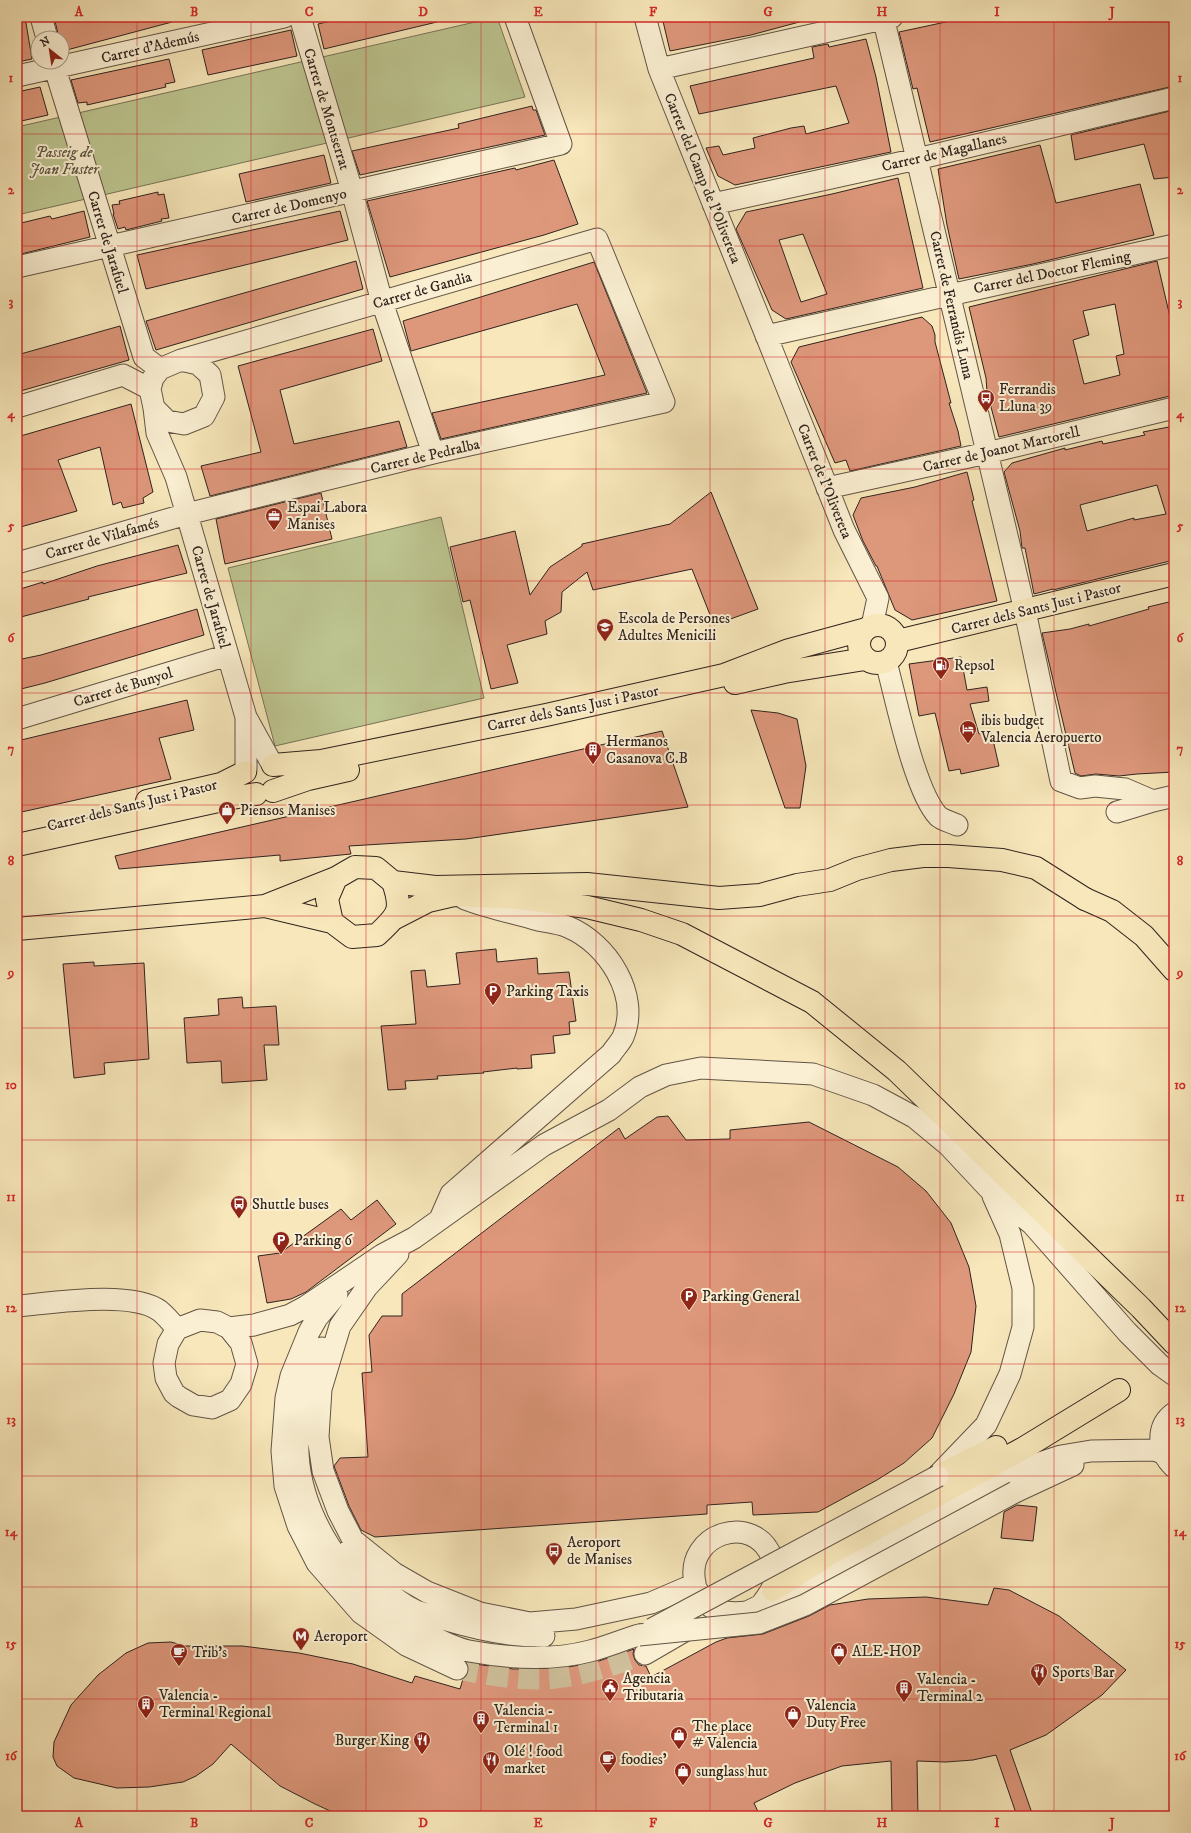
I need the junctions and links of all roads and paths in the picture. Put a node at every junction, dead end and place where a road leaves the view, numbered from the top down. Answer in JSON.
{"nodes":[{"id":1,"x":41,"y":17,"type":"edge"},
{"id":2,"x":284,"y":17,"type":"edge"},
{"id":3,"x":300,"y":17,"type":"edge"},
{"id":4,"x":515,"y":17,"type":"edge"},
{"id":5,"x":645,"y":17,"type":"edge"},
{"id":6,"x":886,"y":18,"type":"edge"},
{"id":7,"x":44,"y":30,"type":"edge"},
{"id":8,"x":70,"y":62,"type":"edge"},
{"id":9,"x":659,"y":69,"type":"junction"},
{"id":10,"x":37,"y":70,"type":"edge"},
{"id":11,"x":56,"y":70,"type":"edge"},
{"id":12,"x":17,"y":76,"type":"edge"},
{"id":13,"x":1174,"y":98,"type":"edge"},
{"id":14,"x":917,"y":159,"type":"junction"},
{"id":15,"x":352,"y":191,"type":"junction"},
{"id":16,"x":713,"y":204,"type":"junction"},
{"id":17,"x":109,"y":247,"type":"junction"},
{"id":18,"x":1173,"y":251,"type":"edge"},
{"id":19,"x":17,"y":267,"type":"edge"},
{"id":20,"x":949,"y":294,"type":"junction"},
{"id":21,"x":382,"y":302,"type":"junction"},
{"id":22,"x":766,"y":336,"type":"junction"},
{"id":23,"x":247,"y":341,"type":"junction"},
{"id":24,"x":181,"y":360,"type":"junction"},
{"id":25,"x":160,"y":369,"type":"junction"},
{"id":26,"x":210,"y":375,"type":"junction"},
{"id":27,"x":152,"y":399,"type":"junction"},
{"id":28,"x":664,"y":402,"type":"joint"},
{"id":29,"x":17,"y":407,"type":"edge"},
{"id":30,"x":1174,"y":408,"type":"edge"},
{"id":31,"x":184,"y":424,"type":"junction"},
{"id":32,"x":433,"y":453,"type":"junction"},
{"id":33,"x":987,"y":454,"type":"junction"},
{"id":34,"x":176,"y":477,"type":"junction"},
{"id":35,"x":827,"y":488,"type":"junction"},
{"id":36,"x":187,"y":514,"type":"junction"},
{"id":37,"x":17,"y":563,"type":"edge"},
{"id":38,"x":1174,"y":574,"type":"edge"},
{"id":39,"x":1025,"y":611,"type":"junction"},
{"id":40,"x":869,"y":627,"type":"junction"},
{"id":41,"x":898,"y":641,"type":"junction"},
{"id":42,"x":228,"y":655,"type":"junction"},
{"id":43,"x":865,"y":659,"type":"junction"},
{"id":44,"x":886,"y":662,"type":"junction"},
{"id":45,"x":246,"y":717,"type":"junction"},
{"id":46,"x":17,"y":719,"type":"edge"},
{"id":47,"x":273,"y":764,"type":"junction"},
{"id":48,"x":246,"y":771,"type":"junction"},
{"id":49,"x":265,"y":793,"type":"junction"},
{"id":50,"x":1174,"y":796,"type":"edge"},
{"id":51,"x":1153,"y":801,"type":"junction"},
{"id":52,"x":1117,"y":812,"type":"dead end"},
{"id":53,"x":957,"y":825,"type":"dead end"},
{"id":54,"x":17,"y":833,"type":"edge"},
{"id":55,"x":17,"y":845,"type":"edge"},
{"id":56,"x":336,"y":878,"type":"junction"},
{"id":57,"x":393,"y":882,"type":"junction"},
{"id":58,"x":454,"y":895,"type":"junction"},
{"id":59,"x":265,"y":906,"type":"junction"},
{"id":60,"x":395,"y":918,"type":"junction"},
{"id":61,"x":332,"y":922,"type":"junction"},
{"id":62,"x":17,"y":929,"type":"edge"},
{"id":63,"x":1174,"y":970,"type":"edge"},
{"id":64,"x":992,"y":1192,"type":"junction"},
{"id":65,"x":438,"y":1221,"type":"junction"},
{"id":66,"x":362,"y":1279,"type":"junction"},
{"id":67,"x":17,"y":1306,"type":"edge"},
{"id":68,"x":230,"y":1328,"type":"junction"},
{"id":69,"x":173,"y":1336,"type":"junction"},
{"id":70,"x":1174,"y":1343,"type":"edge"},
{"id":71,"x":1174,"y":1375,"type":"edge"},
{"id":72,"x":1174,"y":1413,"type":"edge"},
{"id":73,"x":1119,"y":1450,"type":"junction"},
{"id":74,"x":1168,"y":1460,"type":"edge"},
{"id":75,"x":938,"y":1476,"type":"junction"},
{"id":76,"x":698,"y":1590,"type":"junction"},
{"id":77,"x":767,"y":1597,"type":"junction"},
{"id":78,"x":719,"y":1611,"type":"junction"},
{"id":79,"x":642,"y":1644,"type":"junction"},
{"id":80,"x":456,"y":1669,"type":"tunnel mouth"}],
"edges":[{"from":1,"to":7,"type":"street"},
{"from":2,"to":8,"type":"street","name":"Carrer d'Ademús"},
{"from":3,"to":15,"type":"street","name":"Carrer de Montserrat"},
{"from":4,"to":15,"type":"street","name":"Carrer de Domenyo"},
{"from":5,"to":9,"type":"street","name":"Carrer del Camp de l'Olivereta"},
{"from":6,"to":9,"type":"street"},
{"from":6,"to":14,"type":"street","name":"Carrer de Ferrandis Luna"},
{"from":9,"to":16,"type":"street","name":"Carrer del Camp de l'Olivereta"},
{"from":10,"to":12,"type":"street","name":"Carrer d'Ademús"},
{"from":11,"to":17,"type":"street","name":"Carrer de Jarafuel"},
{"from":13,"to":14,"type":"street","name":"Carrer de Magallanes"},
{"from":14,"to":16,"type":"street","name":"Carrer de Magallanes"},
{"from":14,"to":20,"type":"street","name":"Carrer de Ferrandis Luna"},
{"from":15,"to":17,"type":"street","name":"Carrer de Domenyo"},
{"from":15,"to":21,"type":"street","name":"Carrer de Montserrat"},
{"from":16,"to":22,"type":"street","name":"Carrer del Camp de l'Olivereta"},
{"from":17,"to":19,"type":"street","name":"Carrer de Domenyo"},
{"from":17,"to":25,"type":"street","name":"Carrer de Jarafuel"},
{"from":18,"to":20,"type":"street","name":"Carrer del Doctor Fleming"},
{"from":20,"to":22,"type":"street","name":"Carrer del Doctor Fleming"},
{"from":20,"to":33,"type":"street","name":"Carrer de Ferrandis Luna"},
{"from":21,"to":23,"type":"street","name":"Carrer de Gandia"},
{"from":21,"to":28,"type":"street","name":"Carrer de Gandia"},
{"from":21,"to":32,"type":"street","name":"Carrer de Montserrat"},
{"from":22,"to":35,"type":"street","name":"Carrer de l'Olivereta"},
{"from":23,"to":24,"type":"street","name":"Carrer de Gandia"},
{"from":23,"to":26,"type":"street","name":"Carrer de Gandia"},
{"from":24,"to":25,"type":"street"},
{"from":24,"to":26,"type":"street"},
{"from":25,"to":27,"type":"street"},
{"from":26,"to":31,"type":"street"},
{"from":27,"to":29,"type":"street"},
{"from":27,"to":31,"type":"street"},
{"from":27,"to":34,"type":"street","name":"Carrer de Jarafuel"},
{"from":28,"to":32,"type":"street","name":"Carrer de Pedralba"},
{"from":30,"to":33,"type":"street","name":"Carrer de Joanot Martorell"},
{"from":31,"to":34,"type":"street","name":"Carrer de Jarafuel"},
{"from":32,"to":36,"type":"street","name":"Carrer de Pedralba"},
{"from":33,"to":35,"type":"street","name":"Carrer de Joanot Martorell"},
{"from":33,"to":39,"type":"street","name":"Carrer de Ferrandis Luna"},
{"from":34,"to":36,"type":"street","name":"Carrer de Jarafuel"},
{"from":35,"to":40,"type":"street","name":"Carrer de l'Olivereta"},
{"from":36,"to":37,"type":"street","name":"Carrer de Vilafamés"},
{"from":36,"to":42,"type":"street","name":"Carrer de Jarafuel"},
{"from":38,"to":39,"type":"main road","name":"Carrer dels Sants Just i Pastor"},
{"from":39,"to":41,"type":"main road","name":"Carrer dels Sants Just i Pastor"},
{"from":39,"to":51,"type":"street","name":"Carrer de Ferrandis Luna"},
{"from":40,"to":41,"type":"main road"},
{"from":40,"to":43,"type":"main road"},
{"from":40,"to":47,"type":"main road","name":"Carrer dels Sants Just i Pastor"},
{"from":41,"to":44,"type":"main road"},
{"from":42,"to":45,"type":"street","name":"Carrer de Jarafuel"},
{"from":42,"to":46,"type":"street","name":"Carrer de Bunyol"},
{"from":43,"to":44,"type":"main road"},
{"from":43,"to":49,"type":"main road","name":"Carrer dels Sants Just i Pastor"},
{"from":44,"to":53,"type":"street"},
{"from":45,"to":47,"type":"street","name":"Carrer de Jarafuel"},
{"from":45,"to":48,"type":"street","name":"Carrer de Jarafuel"},
{"from":47,"to":48,"type":"main road"},
{"from":47,"to":49,"type":"main road"},
{"from":48,"to":49,"type":"main road"},
{"from":48,"to":54,"type":"main road","name":"Carrer dels Sants Just i Pastor"},
{"from":49,"to":55,"type":"main road","name":"Carrer dels Sants Just i Pastor"},
{"from":50,"to":51,"type":"street"},
{"from":51,"to":52,"type":"street"},
{"from":56,"to":57,"type":"main road"},
{"from":56,"to":59,"type":"main road"},
{"from":56,"to":61,"type":"main road"},
{"from":57,"to":60,"type":"main road"},
{"from":57,"to":63,"type":"main road"},
{"from":58,"to":60,"type":"main road"},
{"from":58,"to":65,"type":"street"},
{"from":58,"to":70,"type":"main road"},
{"from":59,"to":61,"type":"main road"},
{"from":59,"to":62,"type":"main road"},
{"from":60,"to":61,"type":"main road"},
{"from":64,"to":65,"type":"street"},
{"from":64,"to":71,"type":"street"},
{"from":64,"to":75,"type":"street"},
{"from":65,"to":66,"type":"street"},
{"from":66,"to":68,"type":"street"},
{"from":66,"to":76,"type":"street"},
{"from":66,"to":79,"type":"street"},
{"from":66,"to":80,"type":"street"},
{"from":67,"to":69,"type":"street"},
{"from":68,"to":69,"type":"street"},
{"from":68,"to":69,"type":"street"},
{"from":72,"to":74,"type":"street"},
{"from":73,"to":74,"type":"street"},
{"from":73,"to":77,"type":"street"},
{"from":73,"to":79,"type":"street","bridge":true},
{"from":75,"to":77,"type":"main road"},
{"from":75,"to":79,"type":"street","bridge":true},
{"from":76,"to":77,"type":"street"},
{"from":76,"to":78,"type":"street"},
{"from":77,"to":78,"type":"street"},
{"from":78,"to":79,"type":"street"}]}
